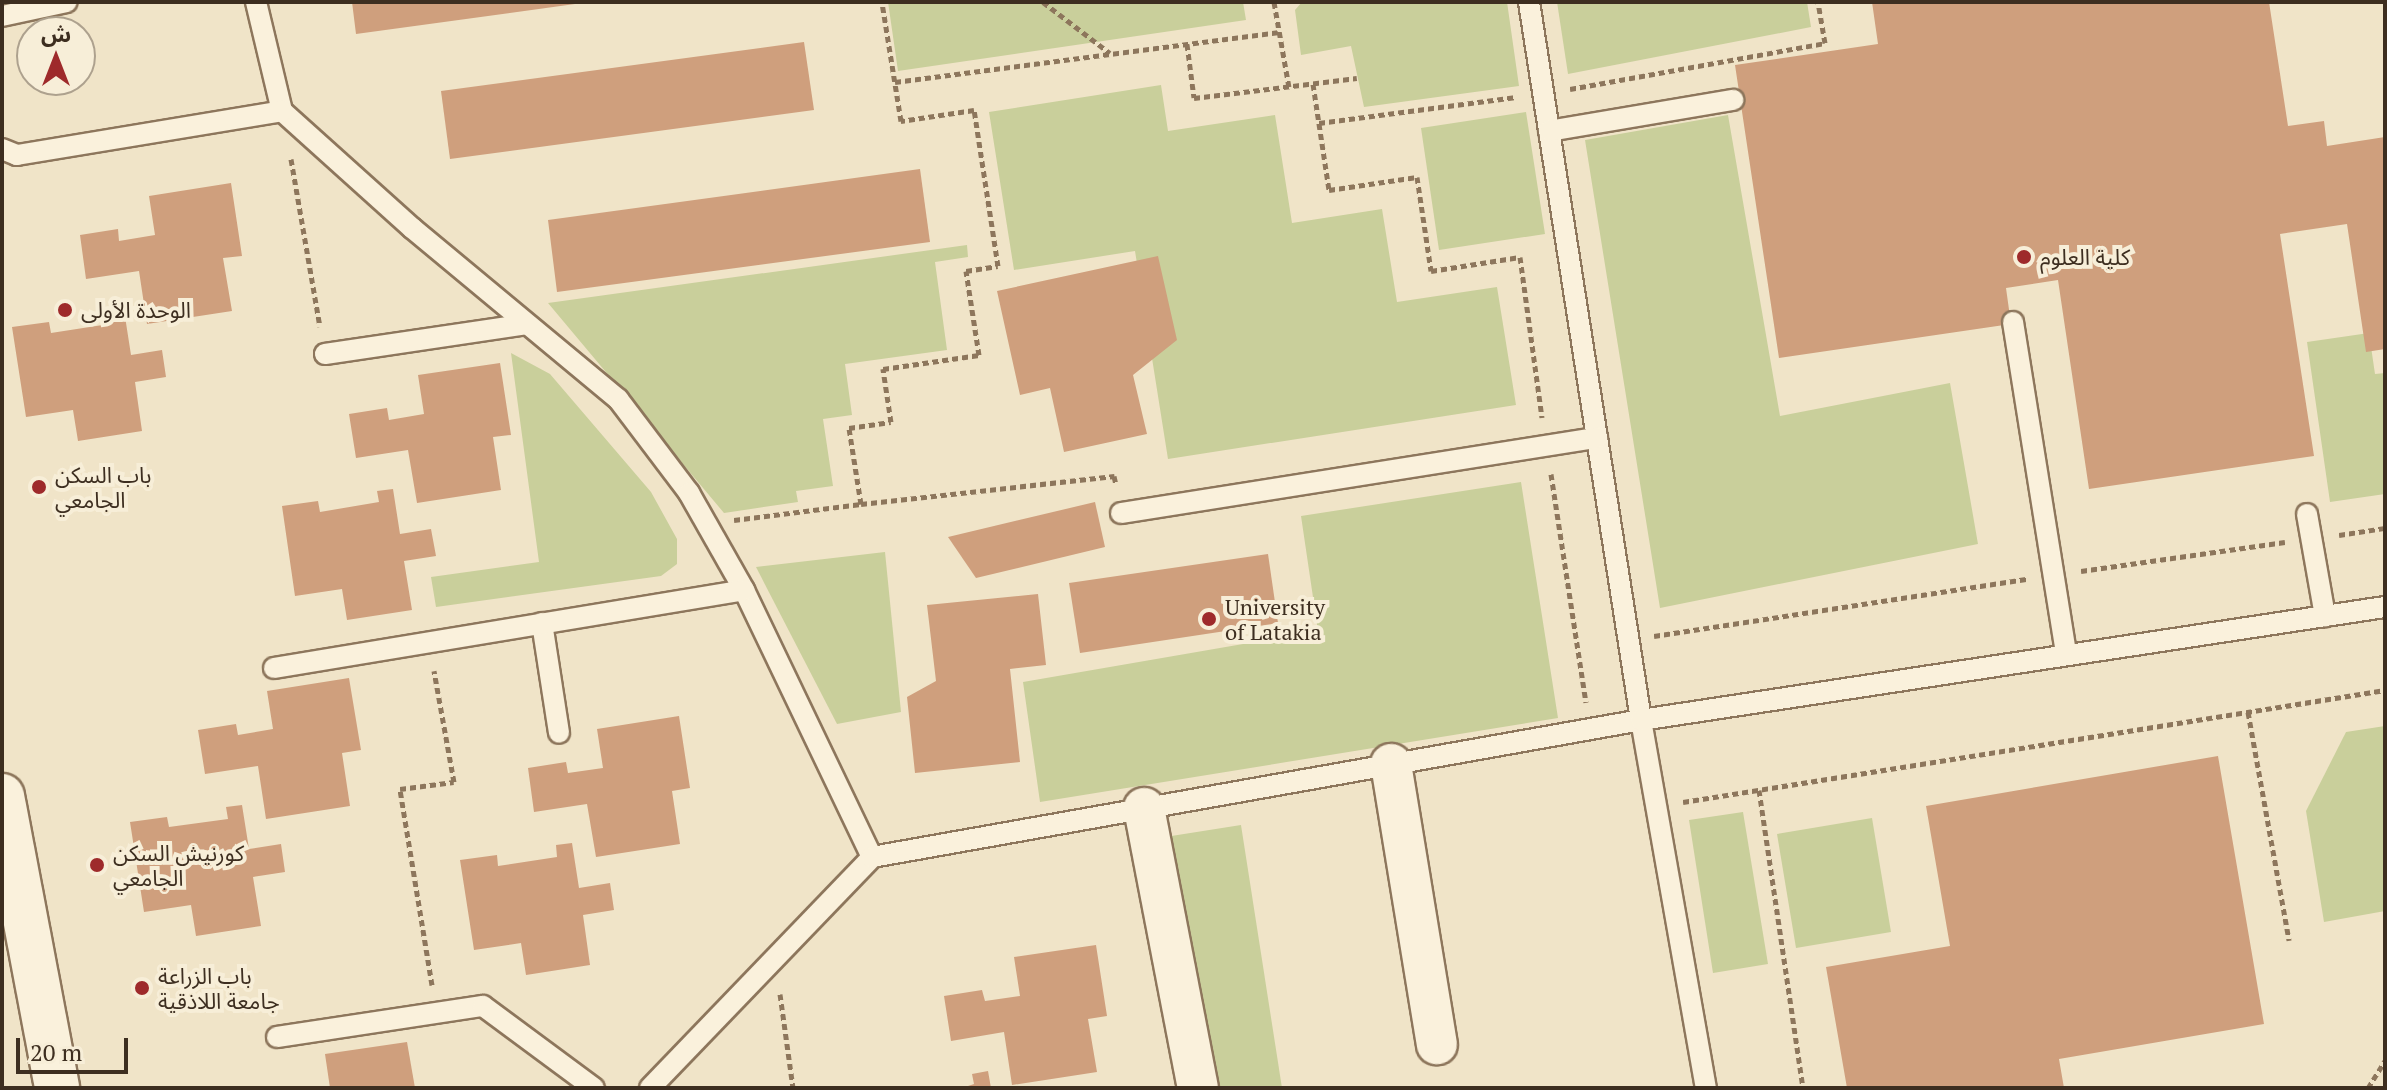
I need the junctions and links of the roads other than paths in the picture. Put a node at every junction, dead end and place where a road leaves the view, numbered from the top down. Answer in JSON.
{"nodes":[{"id":1,"x":67,"y":2,"type":"edge"},
{"id":2,"x":256,"y":2,"type":"edge"},
{"id":3,"x":1529,"y":2,"type":"edge"},
{"id":4,"x":2,"y":16,"type":"edge"},
{"id":5,"x":1733,"y":100,"type":"dead end"},
{"id":6,"x":282,"y":111,"type":"junction"},
{"id":7,"x":1549,"y":131,"type":"junction"},
{"id":8,"x":2,"y":149,"type":"edge"},
{"id":9,"x":2013,"y":322,"type":"dead end"},
{"id":10,"x":527,"y":324,"type":"junction"},
{"id":11,"x":325,"y":354,"type":"road end"},
{"id":12,"x":1597,"y":438,"type":"junction"},
{"id":13,"x":1121,"y":513,"type":"road end"},
{"id":14,"x":2307,"y":514,"type":"dead end"},
{"id":15,"x":744,"y":590,"type":"junction"},
{"id":16,"x":2385,"y":607,"type":"edge"},
{"id":17,"x":2325,"y":616,"type":"junction"},
{"id":18,"x":542,"y":623,"type":"junction"},
{"id":19,"x":2066,"y":652,"type":"junction"},
{"id":20,"x":274,"y":668,"type":"dead end"},
{"id":21,"x":1641,"y":720,"type":"junction"},
{"id":22,"x":559,"y":733,"type":"dead end"},
{"id":23,"x":1391,"y":764,"type":"junction"},
{"id":24,"x":2,"y":796,"type":"edge"},
{"id":25,"x":1144,"y":808,"type":"junction"},
{"id":26,"x":872,"y":857,"type":"junction"},
{"id":27,"x":277,"y":1037,"type":"dead end"},
{"id":28,"x":1437,"y":1044,"type":"dead end"},
{"id":29,"x":57,"y":1088,"type":"edge"},
{"id":30,"x":594,"y":1088,"type":"edge"},
{"id":31,"x":650,"y":1088,"type":"edge"},
{"id":32,"x":1198,"y":1088,"type":"edge"},
{"id":33,"x":1706,"y":1088,"type":"edge"}],
"edges":[{"from":1,"to":4,"type":"lane"},
{"from":2,"to":6,"type":"lane"},
{"from":3,"to":7,"type":"lane"},
{"from":5,"to":7,"type":"lane"},
{"from":6,"to":8,"type":"lane"},
{"from":6,"to":10,"type":"lane"},
{"from":7,"to":12,"type":"lane"},
{"from":9,"to":19,"type":"lane"},
{"from":10,"to":11,"type":"lane"},
{"from":10,"to":15,"type":"lane"},
{"from":12,"to":13,"type":"lane"},
{"from":12,"to":21,"type":"lane"},
{"from":14,"to":17,"type":"lane"},
{"from":15,"to":18,"type":"lane"},
{"from":15,"to":26,"type":"lane"},
{"from":16,"to":17,"type":"lane"},
{"from":17,"to":19,"type":"lane"},
{"from":18,"to":20,"type":"lane"},
{"from":18,"to":22,"type":"lane"},
{"from":19,"to":21,"type":"lane"},
{"from":21,"to":23,"type":"lane"},
{"from":21,"to":33,"type":"lane"},
{"from":23,"to":25,"type":"lane"},
{"from":23,"to":28,"type":"street"},
{"from":24,"to":29,"type":"street"},
{"from":25,"to":26,"type":"lane"},
{"from":25,"to":32,"type":"street"},
{"from":26,"to":31,"type":"lane"},
{"from":27,"to":30,"type":"lane"}]}
